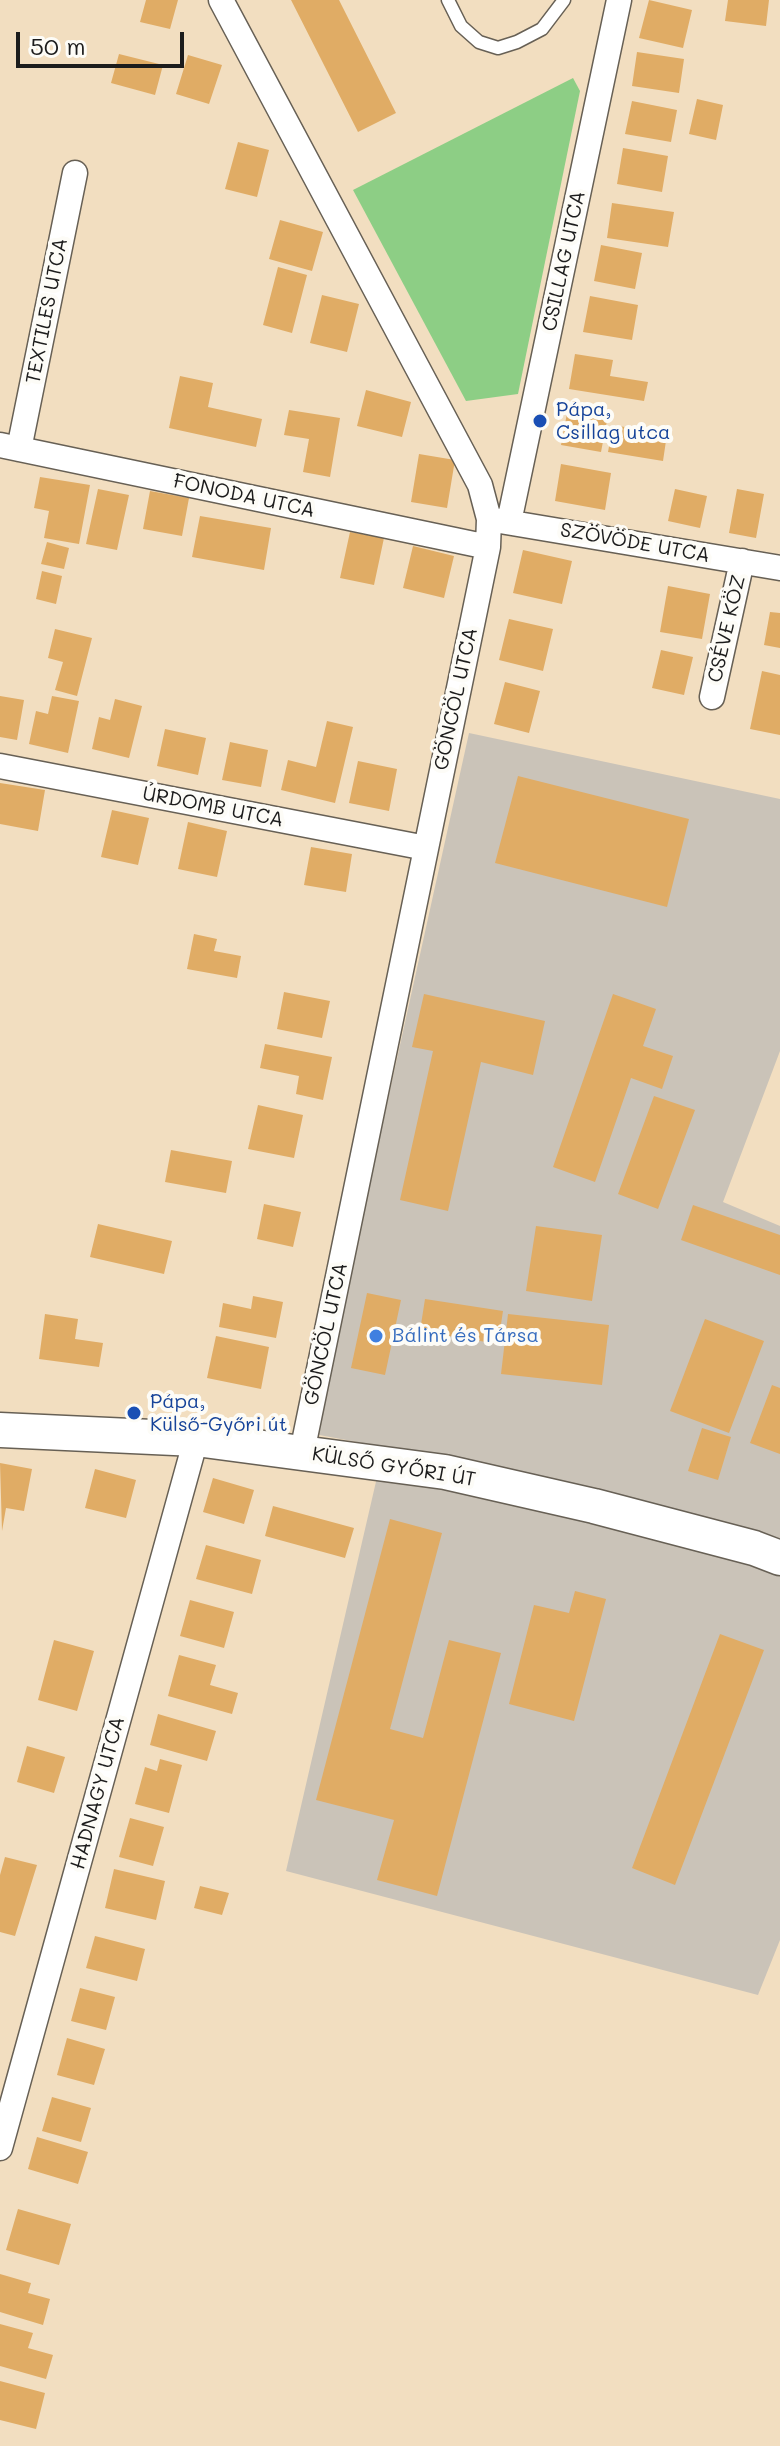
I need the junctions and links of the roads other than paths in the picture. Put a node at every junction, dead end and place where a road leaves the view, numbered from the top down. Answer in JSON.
{"nodes":[{"id":1,"x":221,"y":0,"type":"edge"},
{"id":2,"x":448,"y":0,"type":"edge"},
{"id":3,"x":564,"y":0,"type":"edge"},
{"id":4,"x":619,"y":0,"type":"edge"},
{"id":5,"x":75,"y":173,"type":"dead end"},
{"id":6,"x":10,"y":447,"type":"edge"},
{"id":7,"x":499,"y":521,"type":"junction"},
{"id":8,"x":488,"y":547,"type":"junction"},
{"id":9,"x":742,"y":561,"type":"junction"},
{"id":10,"x":780,"y":568,"type":"edge"},
{"id":11,"x":712,"y":697,"type":"dead end"},
{"id":12,"x":0,"y":766,"type":"edge"},
{"id":13,"x":426,"y":848,"type":"junction"},
{"id":14,"x":0,"y":1430,"type":"edge"},
{"id":15,"x":196,"y":1439,"type":"junction"},
{"id":16,"x":302,"y":1452,"type":"junction"},
{"id":17,"x":780,"y":1558,"type":"edge"},
{"id":18,"x":0,"y":2148,"type":"edge"}],
"edges":[{"from":1,"to":7,"type":"street","name":"GÖNCÖL UTCA"},
{"from":2,"to":3,"type":"lane"},
{"from":4,"to":7,"type":"street","name":"CSILLAG UTCA"},
{"from":5,"to":6,"type":"street","name":"TEXTILES UTCA"},
{"from":6,"to":8,"type":"street","name":"FONODA UTCA"},
{"from":7,"to":8,"type":"street","name":"GÖNCÖL UTCA"},
{"from":7,"to":9,"type":"street","name":"SZÖVÖDE UTCA"},
{"from":8,"to":13,"type":"street","name":"GÖNCÖL UTCA"},
{"from":9,"to":10,"type":"street","name":"SZÖVÖDE UTCA"},
{"from":9,"to":11,"type":"street","name":"CSÉVE KÖZ"},
{"from":12,"to":13,"type":"street","name":"ÚRDOMB UTCA"},
{"from":13,"to":16,"type":"street","name":"GÖNCÖL UTCA"},
{"from":14,"to":15,"type":"main road","name":"KÜLSŐ GYŐRI ÚT"},
{"from":15,"to":16,"type":"main road","name":"KÜLSŐ GYŐRI ÚT"},
{"from":15,"to":18,"type":"street","name":"HADNAGY UTCA"},
{"from":16,"to":17,"type":"main road","name":"KÜLSŐ GYŐRI ÚT"}]}
